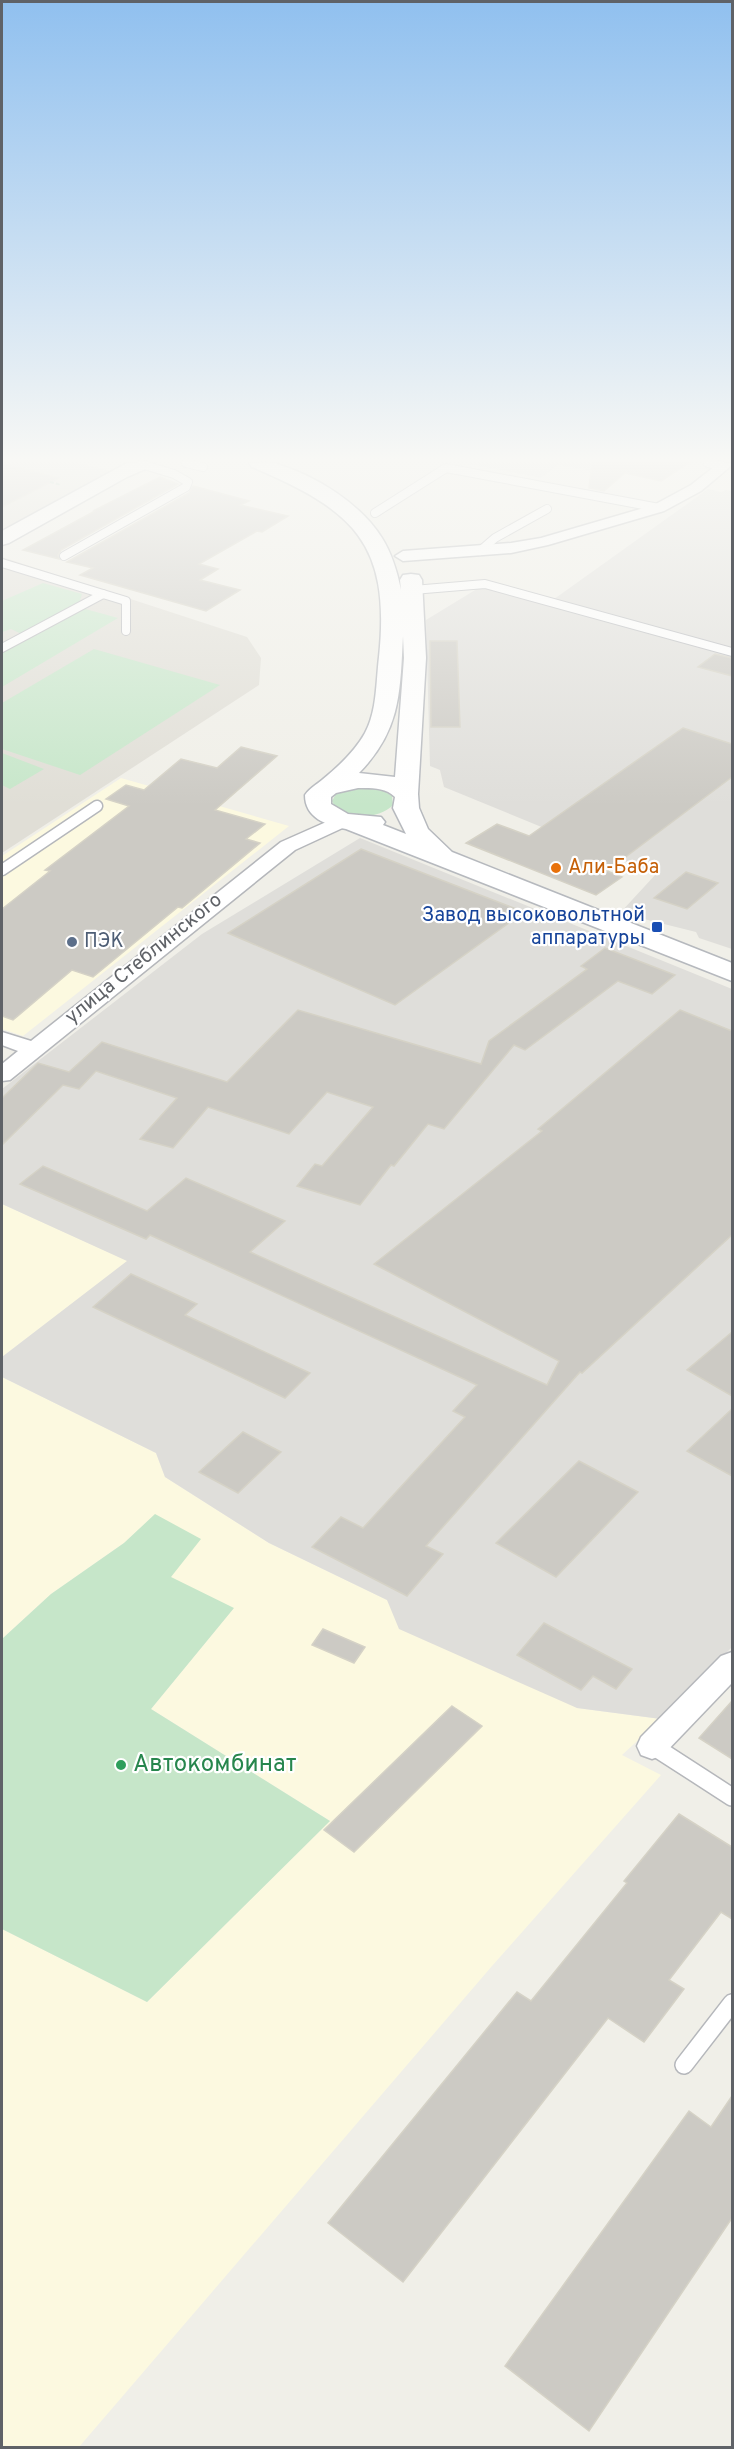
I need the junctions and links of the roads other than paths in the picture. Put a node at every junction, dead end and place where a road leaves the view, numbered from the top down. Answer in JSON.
{"nodes":[{"id":1,"x":49,"y":577,"type":"edge"},
{"id":2,"x":389,"y":577,"type":"edge"},
{"id":3,"x":411,"y":577,"type":"edge"},
{"id":4,"x":413,"y":590,"type":"junction"},
{"id":5,"x":103,"y":594,"type":"junction"},
{"id":6,"x":126,"y":631,"type":"dead end"},
{"id":7,"x":2,"y":648,"type":"edge"},
{"id":8,"x":732,"y":652,"type":"edge"},
{"id":9,"x":324,"y":792,"type":"junction"},
{"id":10,"x":406,"y":801,"type":"junction"},
{"id":11,"x":97,"y":806,"type":"dead end"},
{"id":12,"x":347,"y":821,"type":"junction"},
{"id":13,"x":288,"y":846,"type":"junction"},
{"id":14,"x":446,"y":860,"type":"junction"},
{"id":15,"x":2,"y":870,"type":"edge"},
{"id":16,"x":732,"y":973,"type":"edge"},
{"id":17,"x":2,"y":1038,"type":"edge"},
{"id":18,"x":34,"y":1049,"type":"junction"},
{"id":19,"x":2,"y":1075,"type":"edge"},
{"id":20,"x":732,"y":1664,"type":"edge"},
{"id":21,"x":652,"y":1746,"type":"joint"},
{"id":22,"x":732,"y":1797,"type":"edge"},
{"id":23,"x":732,"y":2003,"type":"edge"},
{"id":24,"x":684,"y":2065,"type":"dead end"}],
"edges":[{"from":1,"to":5,"type":"lane"},
{"from":2,"to":9,"type":"main road"},
{"from":3,"to":4,"type":"main road"},
{"from":4,"to":8,"type":"lane"},
{"from":4,"to":10,"type":"main road"},
{"from":5,"to":6,"type":"lane"},
{"from":5,"to":7,"type":"lane"},
{"from":9,"to":10,"type":"main road"},
{"from":9,"to":12,"type":"main road"},
{"from":9,"to":13,"type":"street"},
{"from":10,"to":12,"type":"main road"},
{"from":10,"to":14,"type":"main road"},
{"from":11,"to":15,"type":"lane"},
{"from":12,"to":13,"type":"street"},
{"from":12,"to":14,"type":"main road"},
{"from":13,"to":18,"type":"street","name":"улица Стеблинского"},
{"from":14,"to":16,"type":"main road"},
{"from":17,"to":18,"type":"street"},
{"from":18,"to":19,"type":"street","name":"улица Стеблинского"},
{"from":20,"to":21,"type":"street"},
{"from":21,"to":22,"type":"lane"},
{"from":23,"to":24,"type":"lane"}]}
